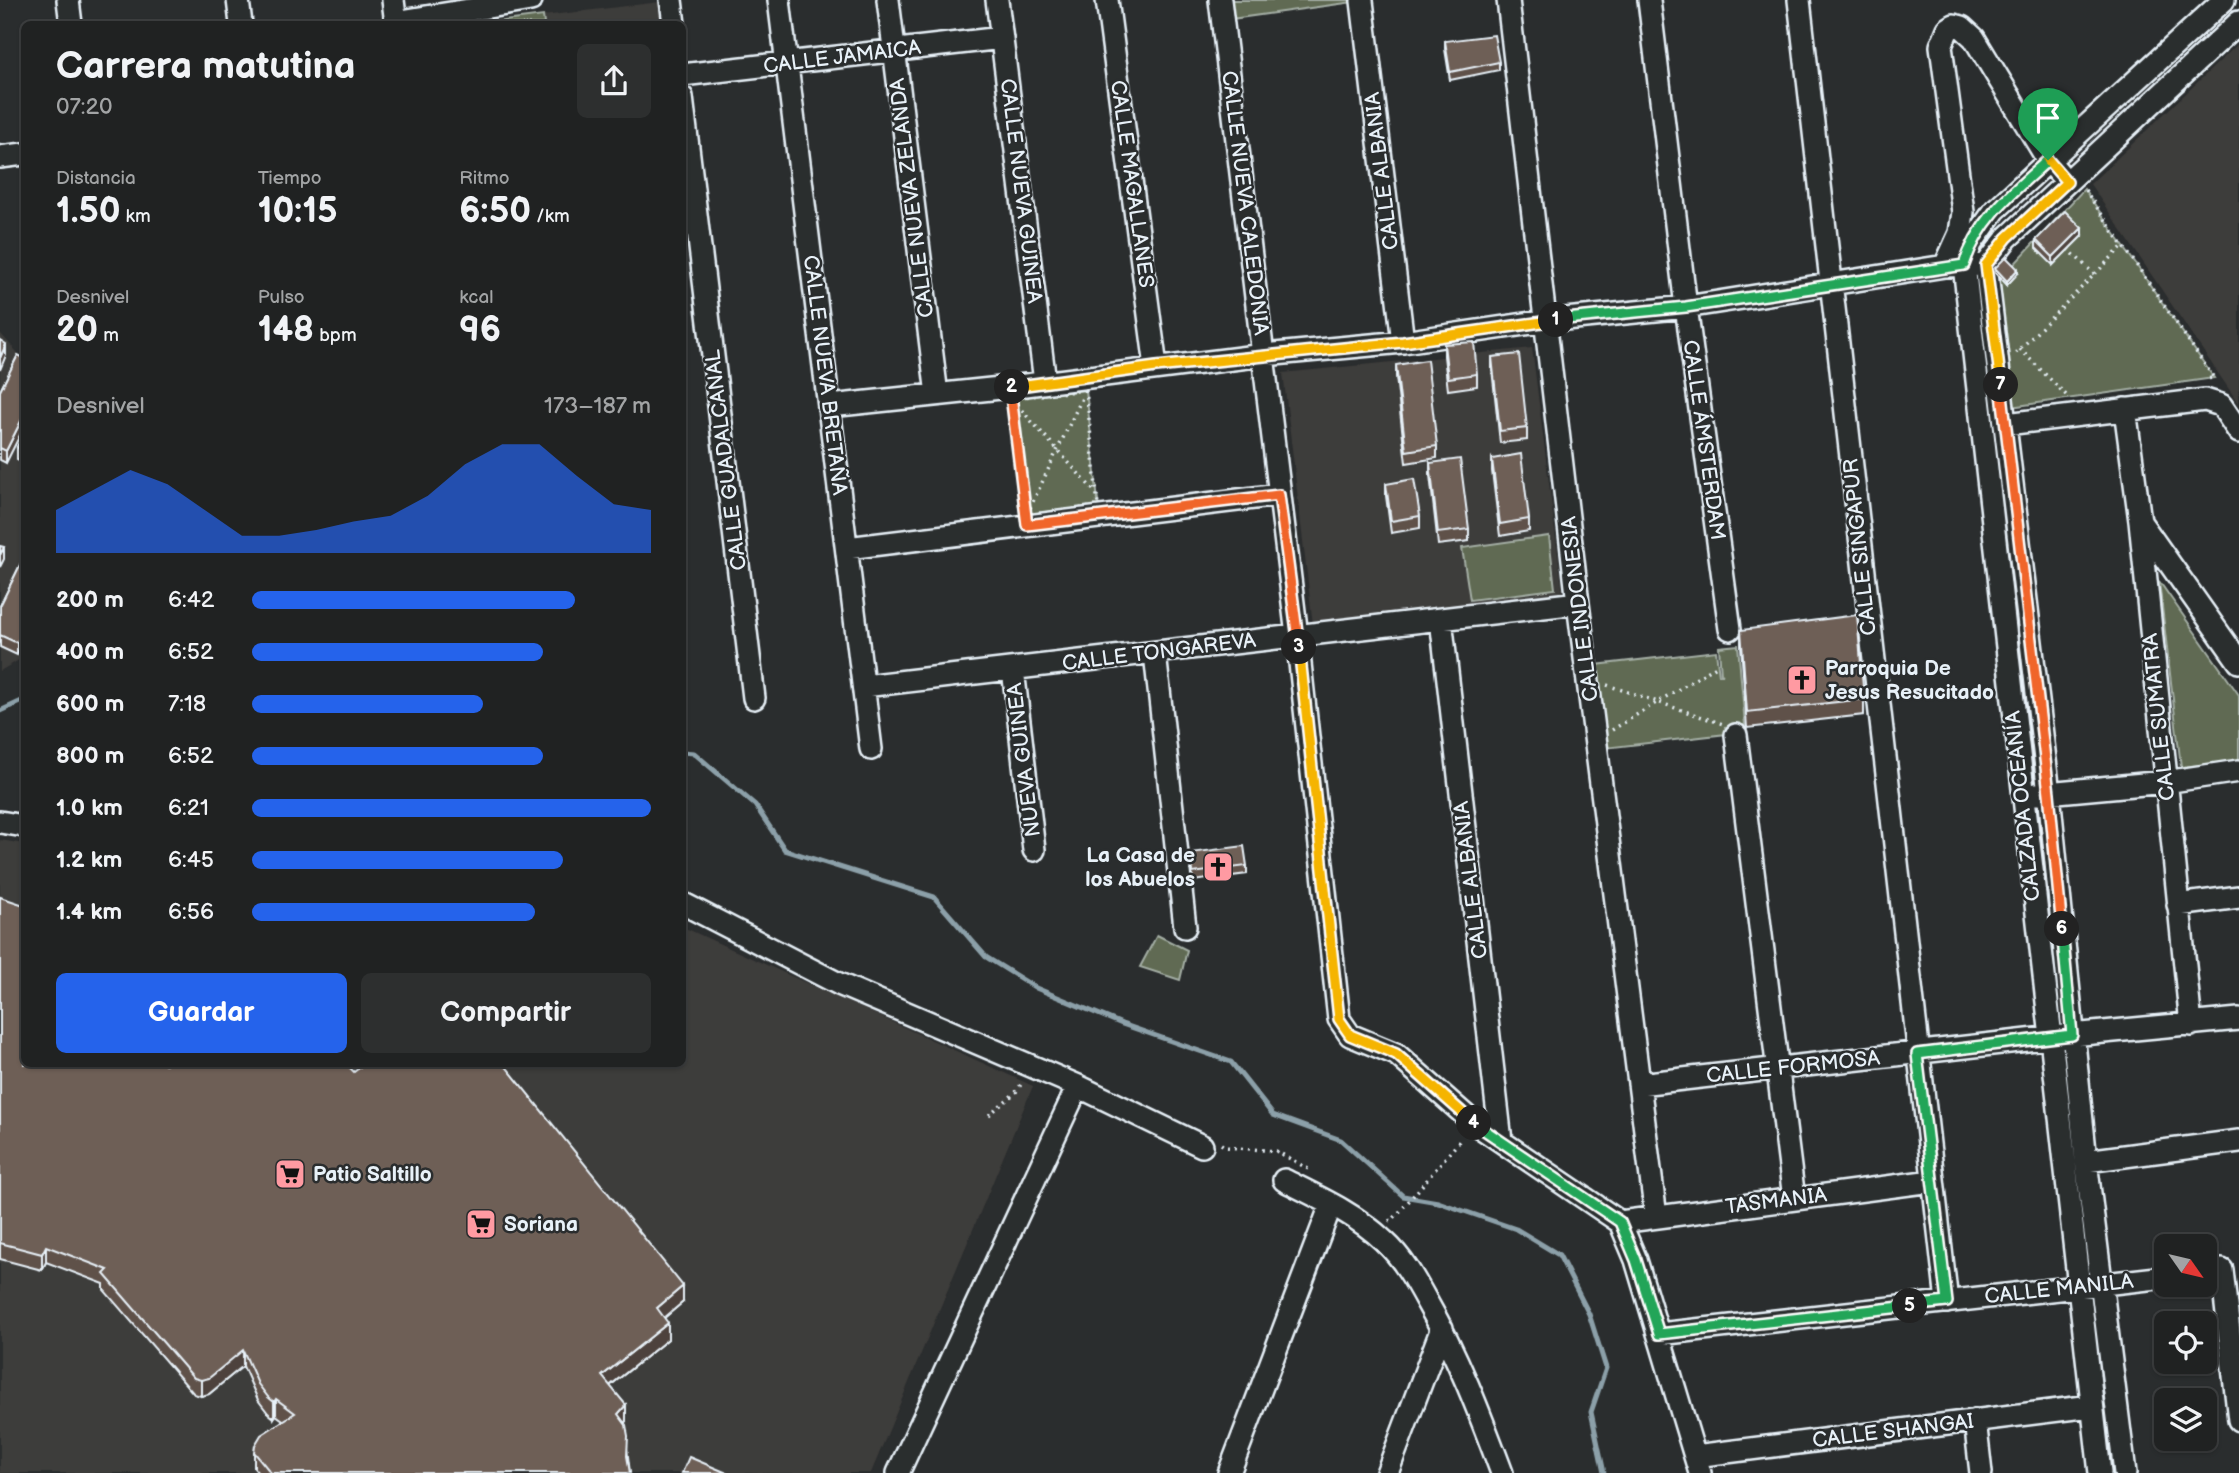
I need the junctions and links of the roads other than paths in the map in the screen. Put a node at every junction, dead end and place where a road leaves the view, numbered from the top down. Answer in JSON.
{"nodes":[{"id":1,"x":68,"y":0,"type":"edge"},
{"id":2,"x":238,"y":0,"type":"edge"},
{"id":3,"x":393,"y":0,"type":"edge"},
{"id":4,"x":531,"y":0,"type":"edge"},
{"id":5,"x":671,"y":0,"type":"edge"},
{"id":6,"x":779,"y":0,"type":"edge"},
{"id":7,"x":888,"y":0,"type":"edge"},
{"id":8,"x":997,"y":0,"type":"edge"},
{"id":9,"x":1107,"y":0,"type":"edge"},
{"id":10,"x":1220,"y":0,"type":"edge"},
{"id":11,"x":1508,"y":0,"type":"edge"},
{"id":12,"x":1649,"y":0,"type":"edge"},
{"id":13,"x":1799,"y":0,"type":"edge"},
{"id":14,"x":1362,"y":1,"type":"edge"},
{"id":15,"x":2210,"y":4,"type":"edge"},
{"id":16,"x":71,"y":21,"type":"edge"},
{"id":17,"x":241,"y":21,"type":"edge"},
{"id":18,"x":396,"y":21,"type":"edge"},
{"id":19,"x":408,"y":21,"type":"edge"},
{"id":20,"x":674,"y":21,"type":"edge"},
{"id":21,"x":2235,"y":26,"type":"edge"},
{"id":22,"x":1002,"y":38,"type":"junction"},
{"id":23,"x":894,"y":51,"type":"junction"},
{"id":24,"x":786,"y":63,"type":"junction"},
{"id":25,"x":686,"y":75,"type":"edge"},
{"id":26,"x":21,"y":154,"type":"edge"},
{"id":27,"x":0,"y":158,"type":"edge"},
{"id":28,"x":2048,"y":160,"type":"junction"},
{"id":29,"x":686,"y":161,"type":"edge"},
{"id":30,"x":2074,"y":183,"type":"junction"},
{"id":31,"x":1955,"y":265,"type":"junction"},
{"id":32,"x":1986,"y":265,"type":"junction"},
{"id":33,"x":1831,"y":285,"type":"junction"},
{"id":34,"x":1686,"y":307,"type":"junction"},
{"id":35,"x":1545,"y":321,"type":"junction"},
{"id":36,"x":1403,"y":342,"type":"junction"},
{"id":37,"x":1264,"y":355,"type":"junction"},
{"id":38,"x":1156,"y":367,"type":"junction"},
{"id":39,"x":1045,"y":382,"type":"junction"},
{"id":40,"x":937,"y":395,"type":"junction"},
{"id":41,"x":830,"y":406,"type":"junction"},
{"id":42,"x":2125,"y":409,"type":"junction"},
{"id":43,"x":2006,"y":424,"type":"junction"},
{"id":44,"x":2239,"y":432,"type":"edge"},
{"id":45,"x":1279,"y":495,"type":"junction"},
{"id":46,"x":2140,"y":521,"type":"junction"},
{"id":47,"x":847,"y":548,"type":"junction"},
{"id":48,"x":1578,"y":603,"type":"junction"},
{"id":49,"x":1441,"y":619,"type":"junction"},
{"id":50,"x":1730,"y":629,"type":"dead end"},
{"id":51,"x":1297,"y":636,"type":"junction"},
{"id":52,"x":1155,"y":653,"type":"junction"},
{"id":53,"x":2239,"y":662,"type":"edge"},
{"id":54,"x":1013,"y":669,"type":"junction"},
{"id":55,"x":864,"y":687,"type":"junction"},
{"id":56,"x":754,"y":698,"type":"dead end"},
{"id":57,"x":1730,"y":730,"type":"road end"},
{"id":58,"x":872,"y":749,"type":"dead end"},
{"id":59,"x":2239,"y":771,"type":"edge"},
{"id":60,"x":2165,"y":782,"type":"junction"},
{"id":61,"x":2049,"y":793,"type":"junction"},
{"id":62,"x":2022,"y":796,"type":"junction"},
{"id":63,"x":0,"y":822,"type":"edge"},
{"id":64,"x":21,"y":826,"type":"edge"},
{"id":65,"x":1034,"y":850,"type":"dead end"},
{"id":66,"x":2239,"y":898,"type":"edge"},
{"id":67,"x":686,"y":905,"type":"edge"},
{"id":68,"x":2178,"y":905,"type":"junction"},
{"id":69,"x":1185,"y":927,"type":"dead end"},
{"id":70,"x":2239,"y":1019,"type":"edge"},
{"id":71,"x":2191,"y":1025,"type":"junction"},
{"id":72,"x":2072,"y":1035,"type":"junction"},
{"id":73,"x":2049,"y":1039,"type":"junction"},
{"id":74,"x":1917,"y":1054,"type":"junction"},
{"id":75,"x":1777,"y":1069,"type":"junction"},
{"id":76,"x":1639,"y":1084,"type":"junction"},
{"id":77,"x":1078,"y":1086,"type":"junction"},
{"id":78,"x":1501,"y":1140,"type":"junction"},
{"id":79,"x":2239,"y":1141,"type":"edge"},
{"id":80,"x":1202,"y":1146,"type":"dead end"},
{"id":81,"x":2086,"y":1161,"type":"junction"},
{"id":82,"x":1284,"y":1180,"type":"dead end"},
{"id":83,"x":1932,"y":1181,"type":"junction"},
{"id":84,"x":1794,"y":1199,"type":"junction"},
{"id":85,"x":1331,"y":1205,"type":"junction"},
{"id":86,"x":1656,"y":1217,"type":"junction"},
{"id":87,"x":1620,"y":1222,"type":"junction"},
{"id":88,"x":2222,"y":1270,"type":"edge"},
{"id":89,"x":2154,"y":1278,"type":"edge"},
{"id":90,"x":2102,"y":1284,"type":"junction"},
{"id":91,"x":2079,"y":1287,"type":"junction"},
{"id":92,"x":1947,"y":1302,"type":"junction"},
{"id":93,"x":1443,"y":1328,"type":"junction"},
{"id":94,"x":1659,"y":1334,"type":"junction"},
{"id":95,"x":2237,"y":1390,"type":"edge"},
{"id":96,"x":2091,"y":1406,"type":"junction"},
{"id":97,"x":1975,"y":1420,"type":"junction"},
{"id":98,"x":2239,"y":1420,"type":"edge"},
{"id":99,"x":1697,"y":1464,"type":"edge"},
{"id":100,"x":1231,"y":1471,"type":"edge"},
{"id":101,"x":898,"y":1473,"type":"edge"},
{"id":102,"x":1387,"y":1473,"type":"edge"},
{"id":103,"x":1502,"y":1473,"type":"edge"},
{"id":104,"x":1980,"y":1473,"type":"edge"},
{"id":105,"x":2099,"y":1473,"type":"edge"},
{"id":106,"x":2125,"y":1473,"type":"edge"}],
"edges":[{"from":1,"to":16,"type":"street"},
{"from":2,"to":17,"type":"street"},
{"from":3,"to":18,"type":"street"},
{"from":4,"to":19,"type":"street"},
{"from":5,"to":20,"type":"street"},
{"from":6,"to":24,"type":"street","name":"CALLE NUEVA BRETAÑA"},
{"from":7,"to":23,"type":"street","name":"CALLE NUEVA ZELANDA"},
{"from":8,"to":22,"type":"street","name":"CALLE NUEVA GUINEA"},
{"from":9,"to":38,"type":"street","name":"CALLE MAGALLANES"},
{"from":10,"to":37,"type":"street","name":"CALLE NUEVA CALEDONIA"},
{"from":11,"to":35,"type":"street","name":"CALLE INDONESIA"},
{"from":12,"to":34,"type":"street","name":"CALLE ÁMSTERDAM"},
{"from":13,"to":33,"type":"street","name":"CALLE SINGAPUR"},
{"from":14,"to":36,"type":"street","name":"CALLE ALBANIA"},
{"from":15,"to":21,"type":"street"},
{"from":15,"to":28,"type":"street"},
{"from":21,"to":30,"type":"street"},
{"from":22,"to":23,"type":"street","name":"CALLE JAMAICA"},
{"from":22,"to":39,"type":"street","name":"CALLE NUEVA GUINEA"},
{"from":23,"to":24,"type":"street","name":"CALLE JAMAICA"},
{"from":23,"to":40,"type":"street","name":"CALLE NUEVA ZELANDA"},
{"from":24,"to":25,"type":"street","name":"CALLE JAMAICA"},
{"from":24,"to":41,"type":"street","name":"CALLE NUEVA BRETAÑA"},
{"from":26,"to":27,"type":"street"},
{"from":28,"to":30,"type":"street"},
{"from":28,"to":31,"type":"street"},
{"from":28,"to":31,"type":"street","name":"CALZADA OCEANÍA"},
{"from":29,"to":56,"type":"street","name":"CALLE GUADALCANAL"},
{"from":30,"to":32,"type":"street"},
{"from":31,"to":32,"type":"street"},
{"from":31,"to":33,"type":"street"},
{"from":31,"to":62,"type":"street","name":"CALZADA OCEANÍA"},
{"from":32,"to":43,"type":"street","name":"CALZADA OCEANÍA"},
{"from":33,"to":34,"type":"street"},
{"from":33,"to":74,"type":"street","name":"CALLE SINGAPUR"},
{"from":34,"to":35,"type":"street"},
{"from":34,"to":50,"type":"street","name":"CALLE ÁMSTERDAM"},
{"from":35,"to":36,"type":"street"},
{"from":35,"to":48,"type":"street","name":"CALLE INDONESIA"},
{"from":36,"to":37,"type":"street"},
{"from":37,"to":38,"type":"street"},
{"from":37,"to":45,"type":"street","name":"CALLE NUEVA CALEDONIA"},
{"from":38,"to":39,"type":"street"},
{"from":39,"to":40,"type":"street"},
{"from":40,"to":41,"type":"street"},
{"from":41,"to":47,"type":"street","name":"CALLE NUEVA BRETAÑA"},
{"from":42,"to":43,"type":"street"},
{"from":42,"to":44,"type":"street"},
{"from":42,"to":46,"type":"street","name":"CALLE SUMATRA"},
{"from":43,"to":61,"type":"street","name":"CALZADA OCEANÍA"},
{"from":45,"to":47,"type":"street"},
{"from":45,"to":51,"type":"street","name":"CALLE NUEVA CALEDONIA"},
{"from":46,"to":53,"type":"street"},
{"from":46,"to":60,"type":"street","name":"CALLE SUMATRA"},
{"from":47,"to":55,"type":"street","name":"CALLE NUEVA BRETAÑA"},
{"from":48,"to":49,"type":"street","name":"CALLE TONGAREVA"},
{"from":48,"to":76,"type":"street","name":"CALLE INDONESIA"},
{"from":49,"to":51,"type":"street","name":"CALLE TONGAREVA"},
{"from":49,"to":78,"type":"street","name":"CALLE ALBANIA"},
{"from":51,"to":52,"type":"street","name":"CALLE TONGAREVA"},
{"from":51,"to":78,"type":"street","name":"CALLE NUEVA CALEDONIA"},
{"from":52,"to":54,"type":"street","name":"CALLE TONGAREVA"},
{"from":52,"to":69,"type":"street"},
{"from":54,"to":55,"type":"street","name":"CALLE TONGAREVA"},
{"from":54,"to":65,"type":"street","name":"NUEVA GUINEA"},
{"from":55,"to":58,"type":"street","name":"CALLE NUEVA BRETAÑA"},
{"from":57,"to":75,"type":"street"},
{"from":59,"to":60,"type":"street"},
{"from":60,"to":61,"type":"street"},
{"from":60,"to":68,"type":"street","name":"CALLE SUMATRA"},
{"from":61,"to":62,"type":"street"},
{"from":61,"to":72,"type":"street","name":"CALZADA OCEANÍA"},
{"from":62,"to":73,"type":"street","name":"CALZADA OCEANÍA"},
{"from":63,"to":64,"type":"street"},
{"from":66,"to":68,"type":"street"},
{"from":67,"to":77,"type":"street"},
{"from":68,"to":71,"type":"street","name":"CALLE SUMATRA"},
{"from":70,"to":71,"type":"street","name":"CALLE FORMOSA"},
{"from":71,"to":72,"type":"street","name":"CALLE FORMOSA"},
{"from":72,"to":73,"type":"street","name":"CALLE FORMOSA"},
{"from":72,"to":81,"type":"street","name":"CALZADA OCEANÍA"},
{"from":73,"to":74,"type":"street","name":"CALLE FORMOSA"},
{"from":73,"to":91,"type":"street","name":"CALZADA OCEANÍA"},
{"from":74,"to":75,"type":"street","name":"CALLE FORMOSA"},
{"from":74,"to":83,"type":"street","name":"CALLE SINGAPUR"},
{"from":75,"to":76,"type":"street","name":"CALLE FORMOSA"},
{"from":75,"to":84,"type":"street"},
{"from":76,"to":86,"type":"street","name":"CALLE INDONESIA"},
{"from":77,"to":80,"type":"street"},
{"from":77,"to":101,"type":"street"},
{"from":78,"to":87,"type":"street","name":"CALLE NUEVA CALEDONIA"},
{"from":79,"to":81,"type":"street"},
{"from":81,"to":90,"type":"street","name":"CALZADA OCEANÍA"},
{"from":82,"to":85,"type":"street"},
{"from":83,"to":84,"type":"street","name":"TASMANIA"},
{"from":83,"to":92,"type":"street","name":"CALLE SINGAPUR"},
{"from":84,"to":86,"type":"street","name":"TASMANIA"},
{"from":85,"to":93,"type":"street"},
{"from":85,"to":100,"type":"street"},
{"from":86,"to":87,"type":"street","name":"TASMANIA"},
{"from":87,"to":94,"type":"street"},
{"from":88,"to":95,"type":"street"},
{"from":89,"to":90,"type":"street","name":"CALLE MANILA"},
{"from":90,"to":91,"type":"street","name":"CALLE MANILA"},
{"from":90,"to":106,"type":"street","name":"CALZADA OCEANÍA"},
{"from":91,"to":92,"type":"street","name":"CALLE MANILA"},
{"from":91,"to":96,"type":"street","name":"CALZADA OCEANÍA"},
{"from":92,"to":94,"type":"street","name":"CALLE MANILA"},
{"from":93,"to":102,"type":"street"},
{"from":93,"to":103,"type":"street"},
{"from":94,"to":99,"type":"street"},
{"from":95,"to":98,"type":"street"},
{"from":96,"to":97,"type":"street","name":"CALLE SHANGAI"},
{"from":96,"to":105,"type":"street","name":"CALZADA OCEANÍA"},
{"from":97,"to":99,"type":"street","name":"CALLE SHANGAI"},
{"from":97,"to":104,"type":"street"}]}
